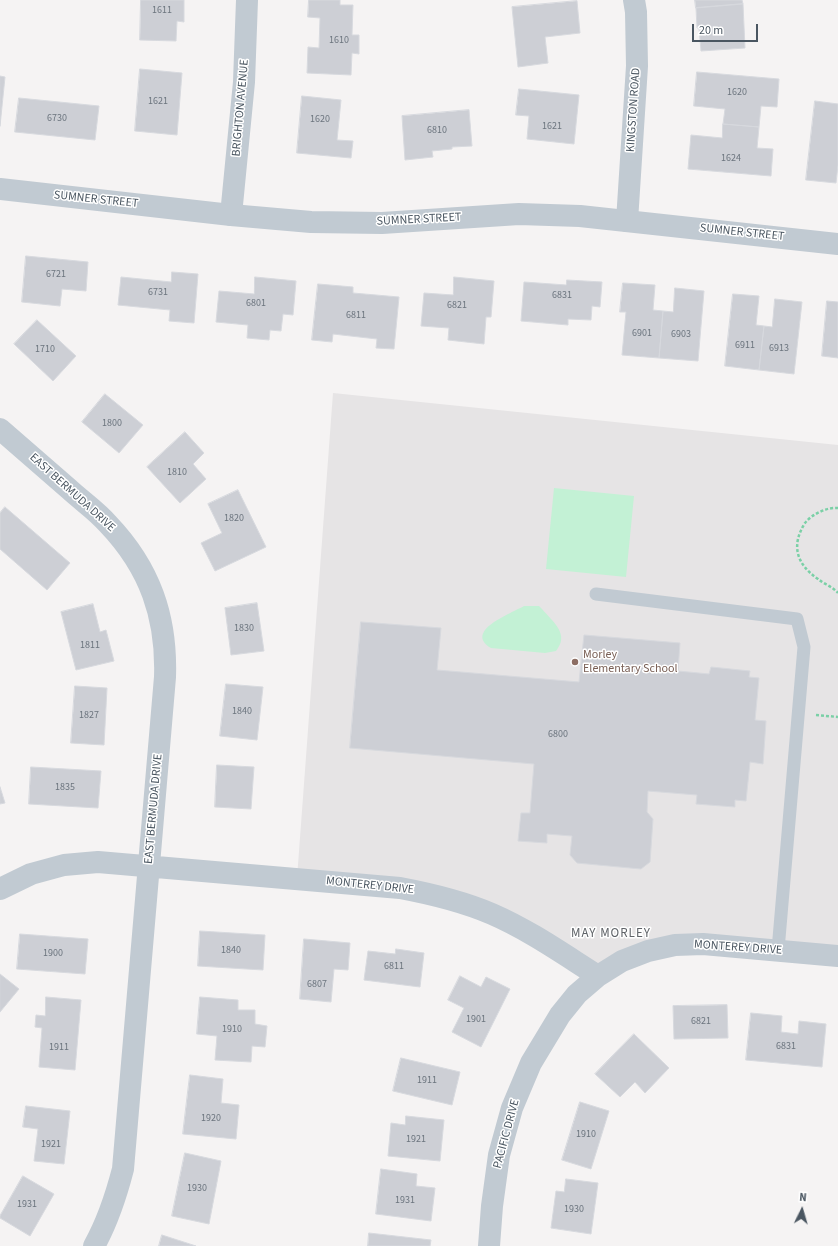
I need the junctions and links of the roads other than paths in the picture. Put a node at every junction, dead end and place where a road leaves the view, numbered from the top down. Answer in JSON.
{"nodes":[{"id":1,"x":247,"y":0,"type":"edge"},
{"id":2,"x":634,"y":0,"type":"edge"},
{"id":3,"x":0,"y":189,"type":"edge"},
{"id":4,"x":232,"y":215,"type":"junction"},
{"id":5,"x":626,"y":221,"type":"junction"},
{"id":6,"x":838,"y":244,"type":"edge"},
{"id":7,"x":1,"y":432,"type":"edge"},
{"id":8,"x":596,"y":594,"type":"dead end"},
{"id":9,"x":149,"y":866,"type":"junction"},
{"id":10,"x":0,"y":889,"type":"edge"},
{"id":11,"x":778,"y":950,"type":"junction"},
{"id":12,"x":838,"y":956,"type":"edge"},
{"id":13,"x":598,"y":976,"type":"junction"},
{"id":14,"x":94,"y":1246,"type":"edge"},
{"id":15,"x":489,"y":1246,"type":"edge"}],
"edges":[{"from":1,"to":4,"type":"street","name":"BRIGHTON AVENUE"},
{"from":2,"to":5,"type":"street","name":"KINGSTON ROAD"},
{"from":3,"to":4,"type":"street","name":"SUMNER STREET"},
{"from":4,"to":5,"type":"street","name":"SUMNER STREET"},
{"from":5,"to":6,"type":"street","name":"SUMNER STREET"},
{"from":7,"to":9,"type":"street","name":"EAST BERMUDA DRIVE"},
{"from":8,"to":11,"type":"lane"},
{"from":9,"to":10,"type":"street","name":"MONTEREY DRIVE"},
{"from":9,"to":13,"type":"street","name":"MONTEREY DRIVE"},
{"from":9,"to":14,"type":"street","name":"EAST BERMUDA DRIVE"},
{"from":11,"to":12,"type":"street","name":"MONTEREY DRIVE"},
{"from":11,"to":13,"type":"street","name":"MONTEREY DRIVE"},
{"from":13,"to":15,"type":"street","name":"PACIFIC DRIVE"}]}
